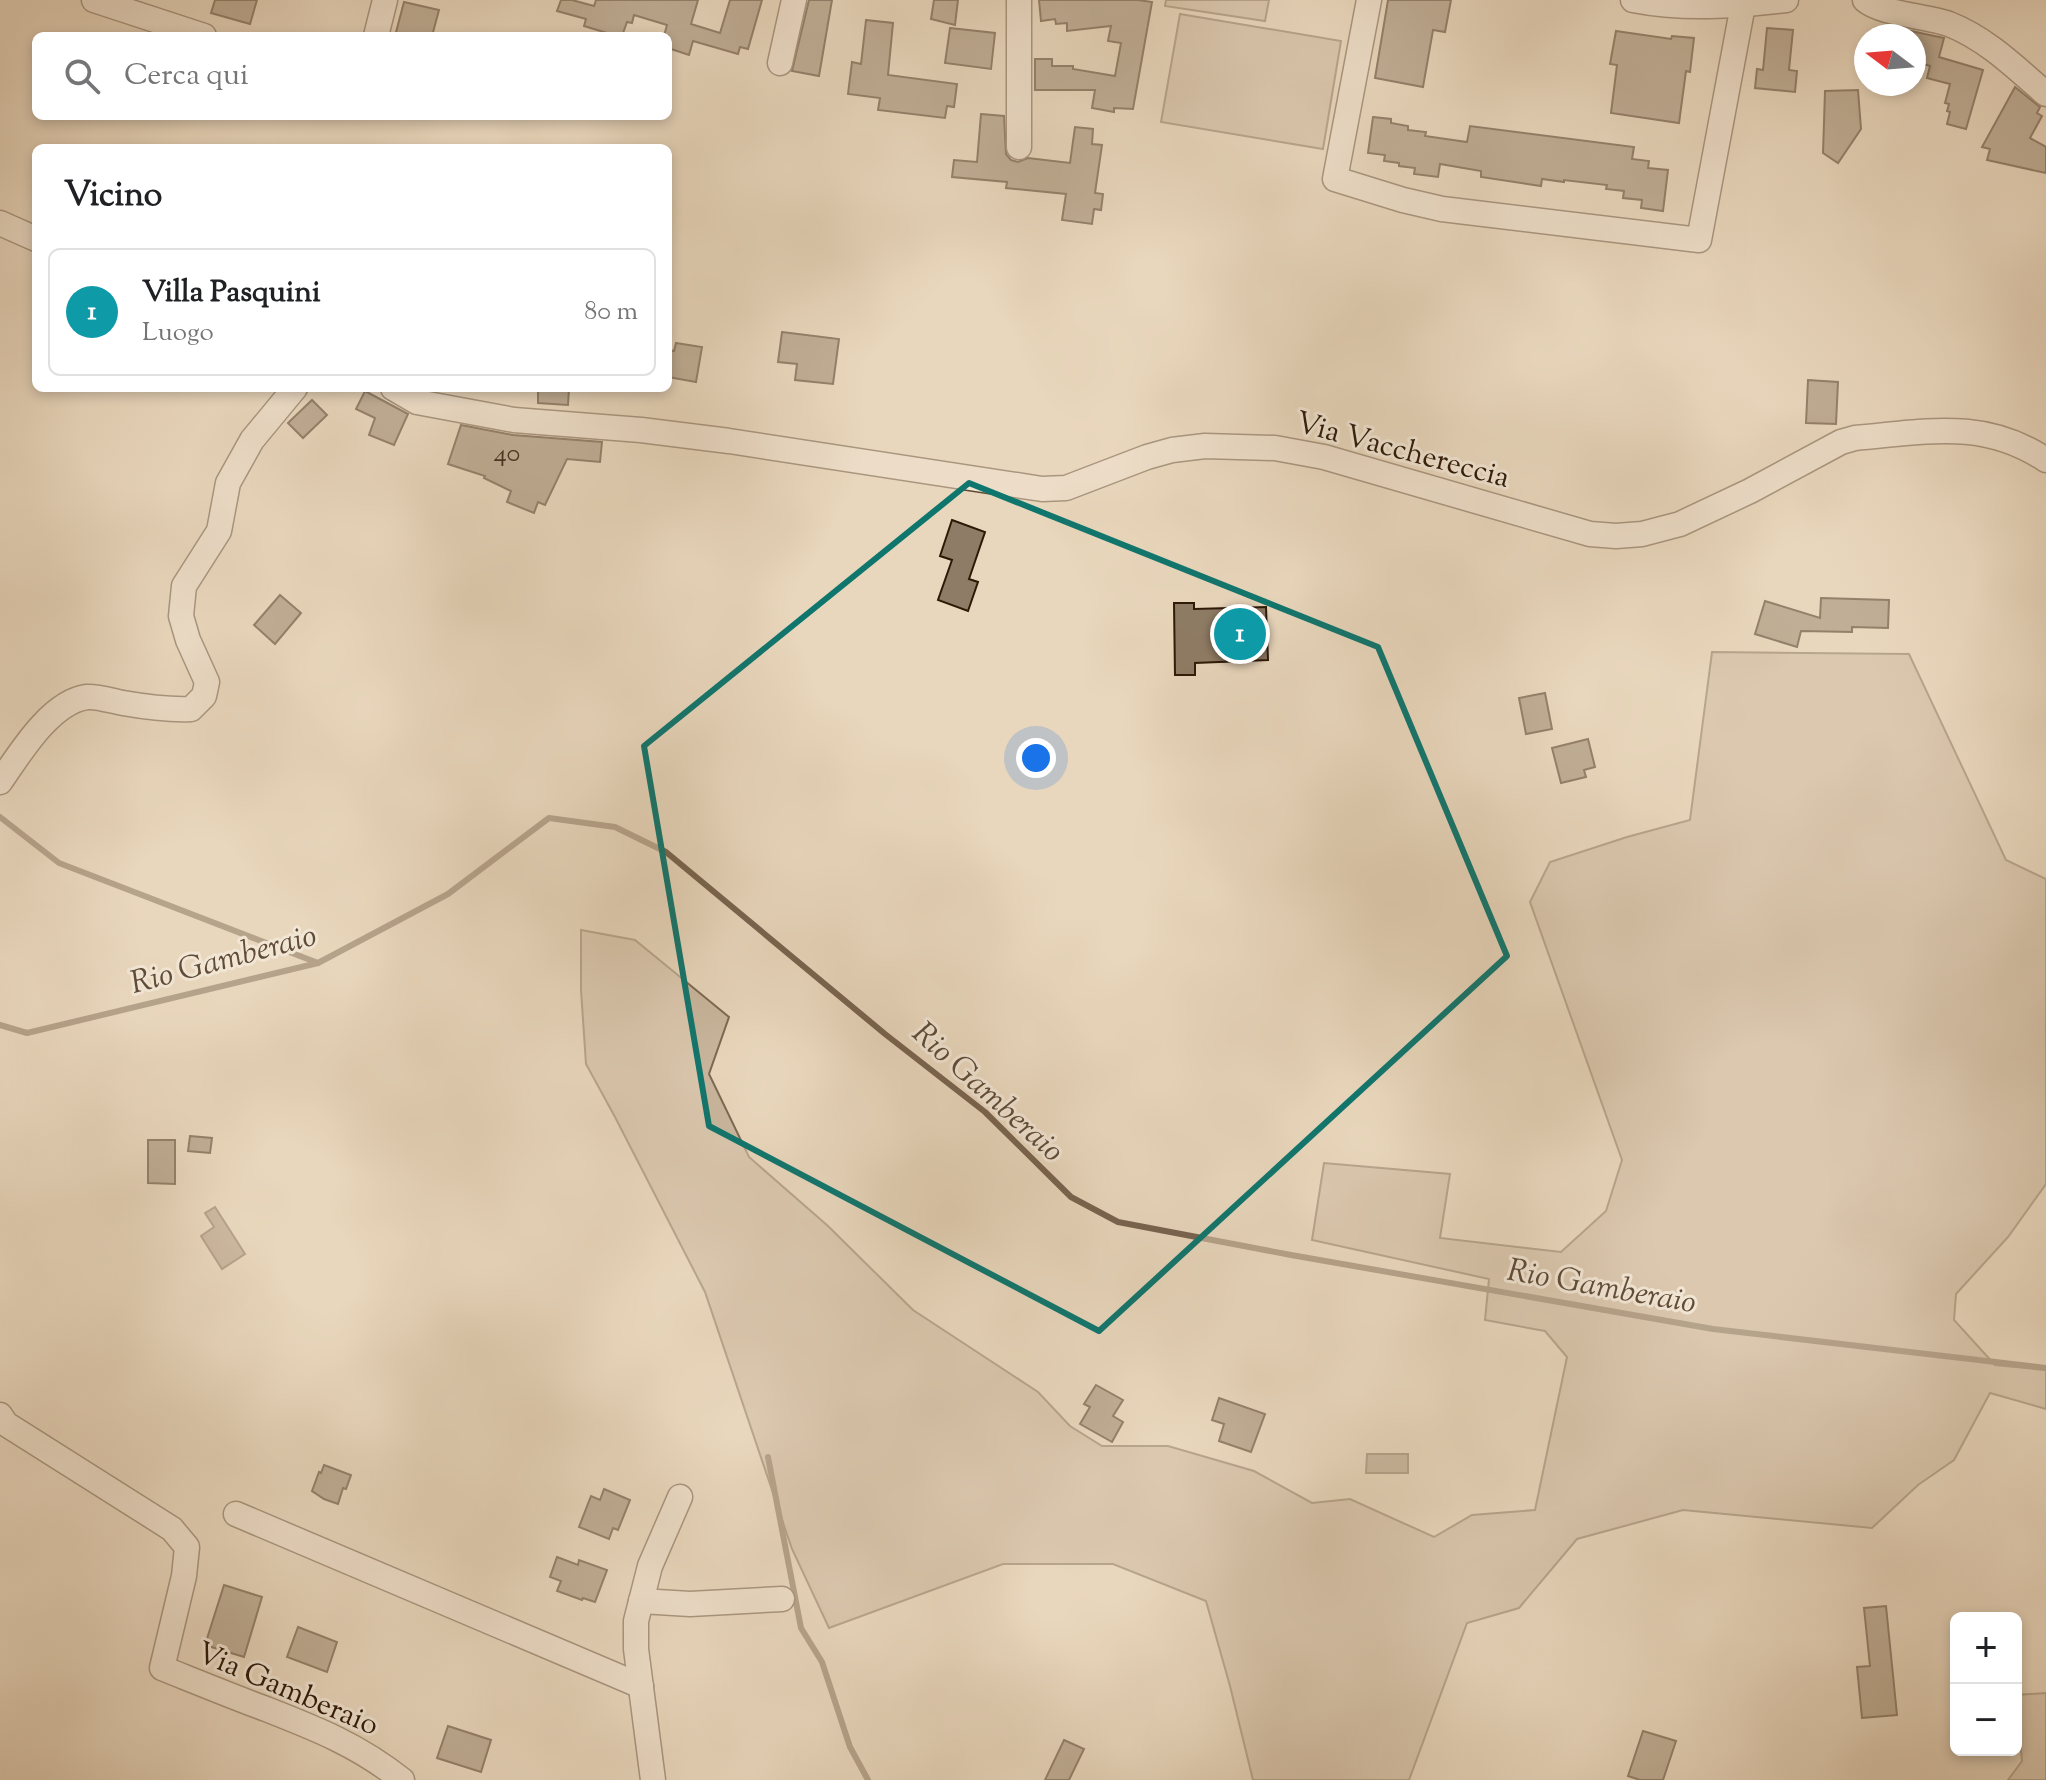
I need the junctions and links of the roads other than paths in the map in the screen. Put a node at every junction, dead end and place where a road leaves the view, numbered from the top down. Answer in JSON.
{"nodes":[{"id":1,"x":94,"y":0,"type":"edge"},
{"id":2,"x":385,"y":0,"type":"edge"},
{"id":3,"x":794,"y":0,"type":"edge"},
{"id":4,"x":1019,"y":0,"type":"edge"},
{"id":5,"x":1369,"y":0,"type":"edge"},
{"id":6,"x":1633,"y":0,"type":"edge"},
{"id":7,"x":1786,"y":0,"type":"edge"},
{"id":8,"x":1865,"y":0,"type":"edge"},
{"id":9,"x":1668,"y":3,"type":"edge"},
{"id":10,"x":1743,"y":5,"type":"junction"},
{"id":11,"x":192,"y":32,"type":"edge"},
{"id":12,"x":377,"y":32,"type":"edge"},
{"id":13,"x":780,"y":63,"type":"dead end"},
{"id":14,"x":2046,"y":94,"type":"edge"},
{"id":15,"x":1019,"y":147,"type":"dead end"},
{"id":16,"x":0,"y":223,"type":"edge"},
{"id":17,"x":32,"y":237,"type":"edge"},
{"id":18,"x":292,"y":392,"type":"edge"},
{"id":19,"x":400,"y":392,"type":"edge"},
{"id":20,"x":2046,"y":460,"type":"edge"},
{"id":21,"x":0,"y":782,"type":"edge"},
{"id":22,"x":2,"y":1421,"type":"edge"},
{"id":23,"x":680,"y":1497,"type":"dead end"},
{"id":24,"x":236,"y":1514,"type":"dead end"},
{"id":25,"x":782,"y":1599,"type":"dead end"},
{"id":26,"x":641,"y":1601,"type":"junction"},
{"id":27,"x":641,"y":1686,"type":"junction"},
{"id":28,"x":402,"y":1780,"type":"edge"},
{"id":29,"x":653,"y":1780,"type":"edge"}],
"edges":[{"from":1,"to":11,"type":"street"},
{"from":2,"to":12,"type":"street"},
{"from":3,"to":13,"type":"street"},
{"from":4,"to":15,"type":"street"},
{"from":5,"to":10,"type":"street"},
{"from":6,"to":9,"type":"street"},
{"from":7,"to":10,"type":"street"},
{"from":8,"to":14,"type":"street"},
{"from":9,"to":10,"type":"street"},
{"from":16,"to":17,"type":"street"},
{"from":18,"to":21,"type":"street"},
{"from":19,"to":20,"type":"street","name":"Via Vacchereccia"},
{"from":22,"to":28,"type":"street","name":"Via Gamberaio"},
{"from":23,"to":26,"type":"street"},
{"from":24,"to":27,"type":"street"},
{"from":25,"to":26,"type":"street"},
{"from":26,"to":27,"type":"street"},
{"from":27,"to":29,"type":"street"}]}
